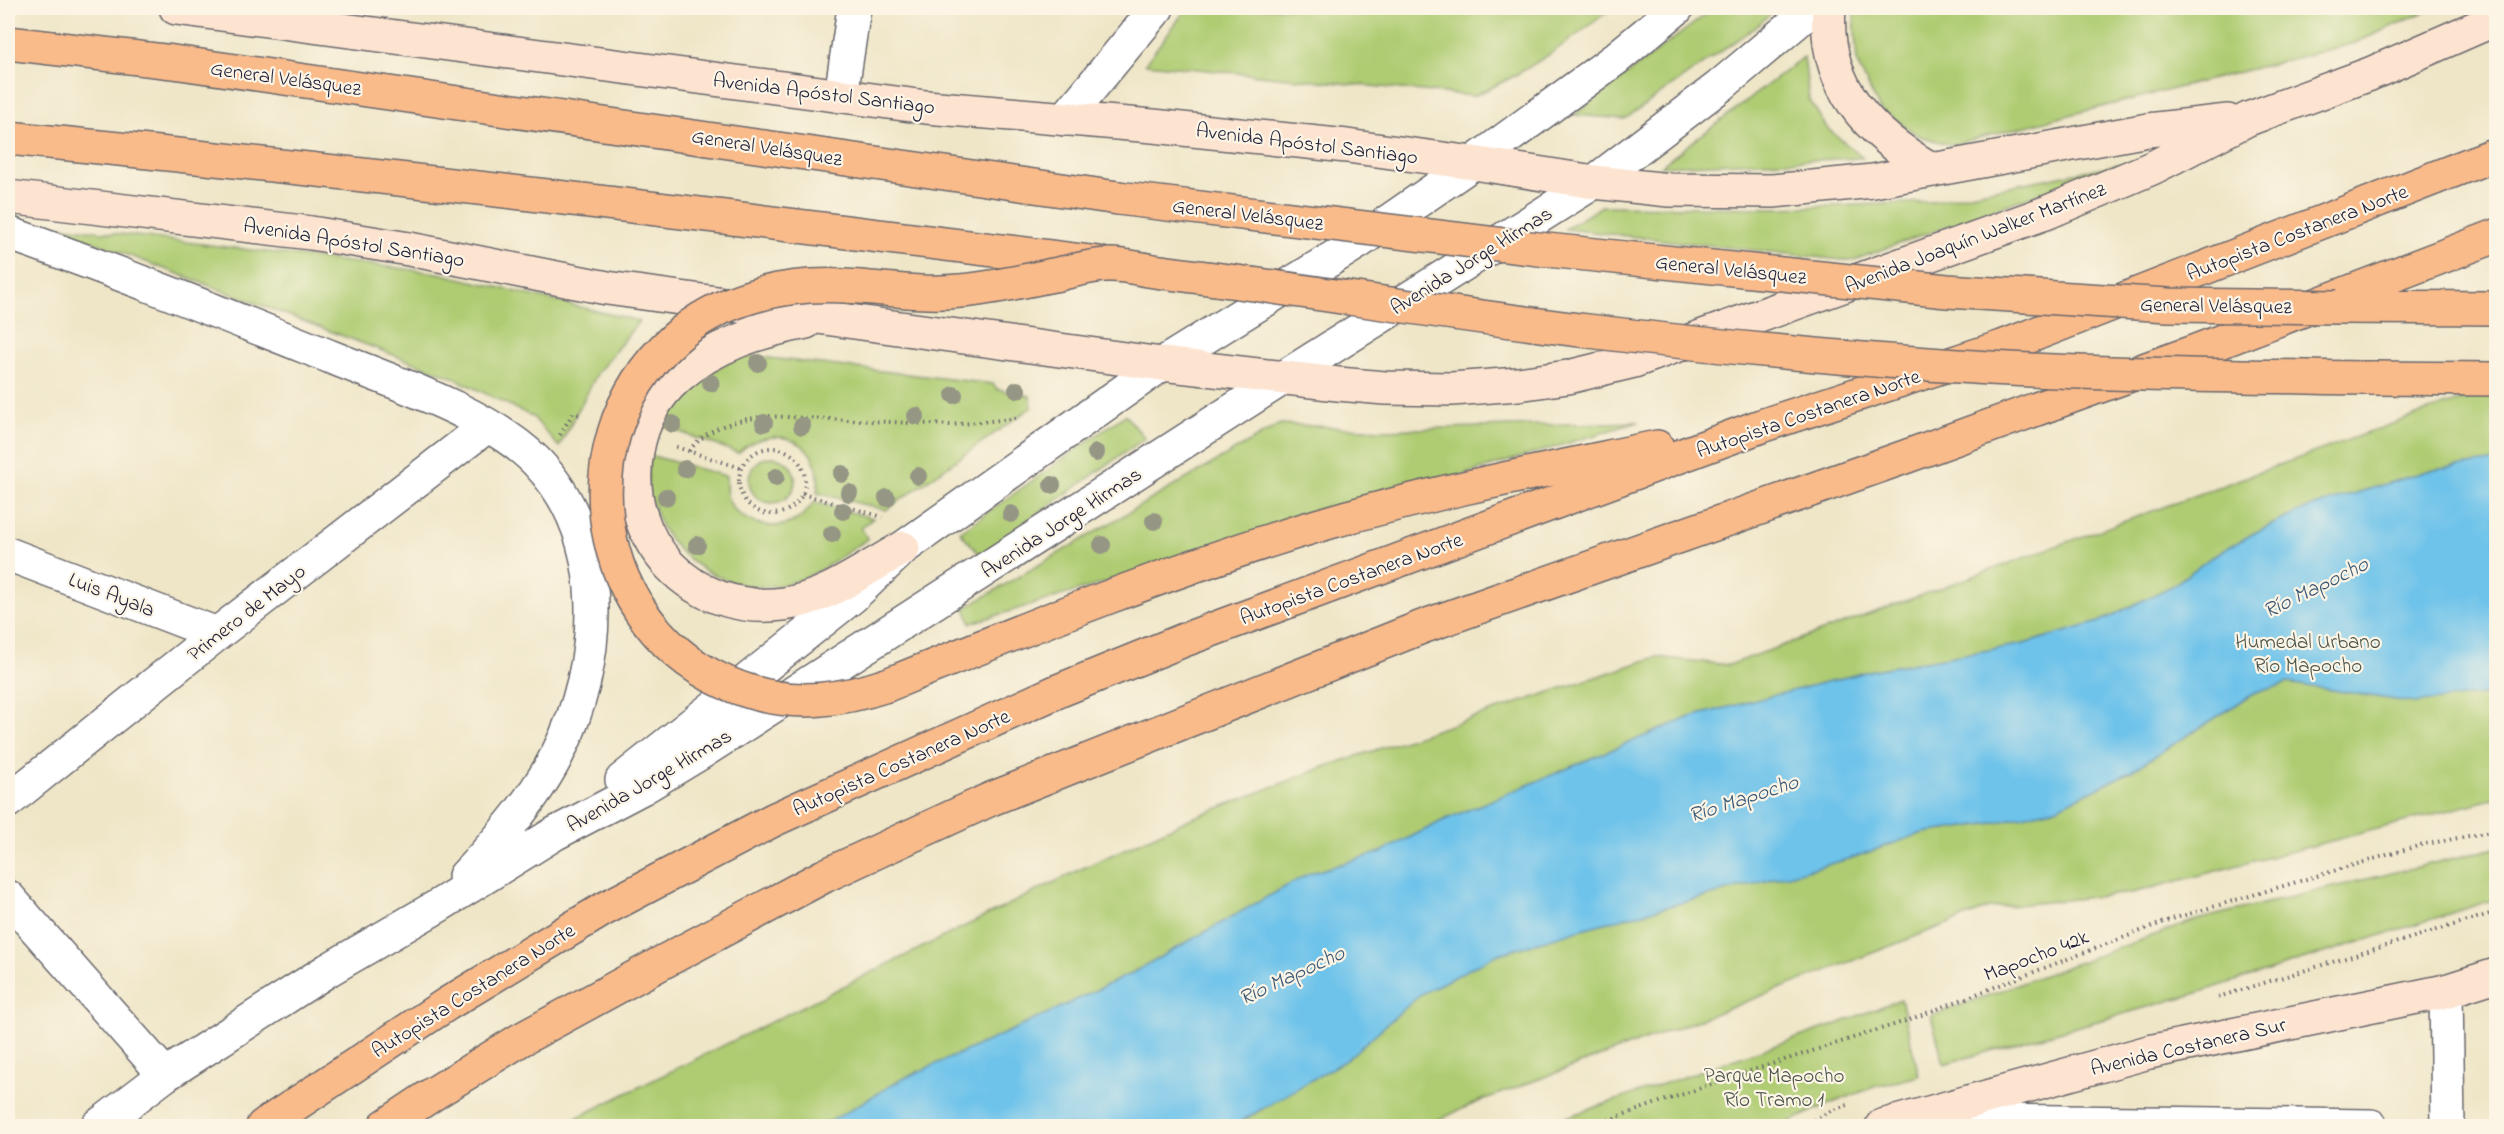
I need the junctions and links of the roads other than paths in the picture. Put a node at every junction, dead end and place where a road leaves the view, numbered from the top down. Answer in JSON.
{"nodes":[{"id":1,"x":176,"y":8,"type":"edge"},
{"id":2,"x":854,"y":8,"type":"edge"},
{"id":3,"x":1157,"y":8,"type":"edge"},
{"id":4,"x":1677,"y":8,"type":"edge"},
{"id":5,"x":1813,"y":8,"type":"edge"},
{"id":6,"x":1829,"y":8,"type":"edge"},
{"id":7,"x":219,"y":10,"type":"edge"},
{"id":8,"x":2496,"y":19,"type":"edge"},
{"id":9,"x":8,"y":43,"type":"edge"},
{"id":10,"x":840,"y":96,"type":"junction"},
{"id":11,"x":1065,"y":119,"type":"junction"},
{"id":12,"x":2248,"y":119,"type":"junction"},
{"id":13,"x":8,"y":138,"type":"edge"},
{"id":14,"x":2496,"y":154,"type":"edge"},
{"id":15,"x":1473,"y":163,"type":"junction"},
{"id":16,"x":1933,"y":170,"type":"junction"},
{"id":17,"x":1594,"y":182,"type":"junction"},
{"id":18,"x":8,"y":197,"type":"edge"},
{"id":19,"x":8,"y":233,"type":"edge"},
{"id":20,"x":2496,"y":236,"type":"edge"},
{"id":21,"x":1109,"y":264,"type":"junction"},
{"id":22,"x":2496,"y":308,"type":"edge"},
{"id":23,"x":826,"y":318,"type":"junction"},
{"id":24,"x":1162,"y":364,"type":"junction"},
{"id":25,"x":1283,"y":378,"type":"junction"},
{"id":26,"x":2496,"y":379,"type":"edge"},
{"id":27,"x":487,"y":426,"type":"junction"},
{"id":28,"x":1761,"y":426,"type":"junction"},
{"id":29,"x":903,"y":548,"type":"junction"},
{"id":30,"x":8,"y":554,"type":"edge"},
{"id":31,"x":217,"y":634,"type":"junction"},
{"id":32,"x":8,"y":801,"type":"edge"},
{"id":33,"x":554,"y":834,"type":"junction"},
{"id":34,"x":8,"y":897,"type":"edge"},
{"id":35,"x":438,"y":906,"type":"junction"},
{"id":36,"x":2496,"y":975,"type":"edge"},
{"id":37,"x":2446,"y":991,"type":"junction"},
{"id":38,"x":165,"y":1075,"type":"junction"},
{"id":39,"x":1895,"y":1123,"type":"edge"},
{"id":40,"x":98,"y":1126,"type":"edge"},
{"id":41,"x":263,"y":1126,"type":"edge"},
{"id":42,"x":386,"y":1126,"type":"edge"},
{"id":43,"x":2371,"y":1126,"type":"edge"},
{"id":44,"x":2448,"y":1126,"type":"edge"}],
"edges":[{"from":1,"to":7,"type":"main road","name":"Avenida Apóstol Santiago"},
{"from":2,"to":10,"type":"street"},
{"from":3,"to":11,"type":"street"},
{"from":4,"to":15,"type":"street","name":"Avenida Jorge Hirmas"},
{"from":5,"to":17,"type":"street","name":"Avenida Jorge Hirmas"},
{"from":6,"to":16,"type":"main road"},
{"from":7,"to":10,"type":"main road","name":"Avenida Apóstol Santiago"},
{"from":8,"to":12,"type":"main road","name":"Avenida Joaquín Walker Martínez"},
{"from":9,"to":22,"type":"highway","name":"General Velásquez","bridge":true},
{"from":10,"to":11,"type":"main road","name":"Avenida Apóstol Santiago"},
{"from":11,"to":15,"type":"main road","name":"Avenida Apóstol Santiago"},
{"from":12,"to":16,"type":"main road","name":"Avenida Joaquín Walker Martínez"},
{"from":12,"to":25,"type":"main road","name":"Avenida Joaquín Walker Martínez"},
{"from":13,"to":21,"type":"highway"},
{"from":14,"to":28,"type":"highway","name":"Autopista Costanera Norte"},
{"from":15,"to":17,"type":"main road","name":"Avenida Joaquín Walker Martínez"},
{"from":15,"to":24,"type":"street","name":"Avenida Jorge Hirmas"},
{"from":16,"to":17,"type":"main road","name":"Avenida Joaquín Walker Martínez"},
{"from":17,"to":25,"type":"street","name":"Avenida Jorge Hirmas"},
{"from":18,"to":23,"type":"main road","name":"Avenida Apóstol Santiago"},
{"from":19,"to":27,"type":"street"},
{"from":20,"to":42,"type":"highway"},
{"from":21,"to":26,"type":"highway","bridge":true},
{"from":21,"to":28,"type":"highway","bridge":true},
{"from":23,"to":24,"type":"main road","name":"Avenida Apóstol Santiago"},
{"from":23,"to":29,"type":"main road"},
{"from":24,"to":25,"type":"main road","name":"Avenida Joaquín Walker Martínez"},
{"from":24,"to":29,"type":"street","name":"Avenida Jorge Hirmas"},
{"from":25,"to":33,"type":"street","name":"Avenida Jorge Hirmas"},
{"from":27,"to":31,"type":"street","name":"Primero de Mayo"},
{"from":27,"to":35,"type":"street"},
{"from":28,"to":41,"type":"highway","name":"Autopista Costanera Norte"},
{"from":29,"to":33,"type":"street","name":"Avenida Jorge Hirmas"},
{"from":30,"to":31,"type":"street","name":"Luis Ayala"},
{"from":31,"to":32,"type":"street","name":"Primero de Mayo"},
{"from":33,"to":35,"type":"street"},
{"from":34,"to":38,"type":"street"},
{"from":35,"to":38,"type":"street"},
{"from":36,"to":37,"type":"main road","name":"Avenida Costanera Sur"},
{"from":37,"to":39,"type":"main road","name":"Avenida Costanera Sur"},
{"from":37,"to":44,"type":"street"},
{"from":38,"to":40,"type":"street"},
{"from":39,"to":43,"type":"street"}]}
